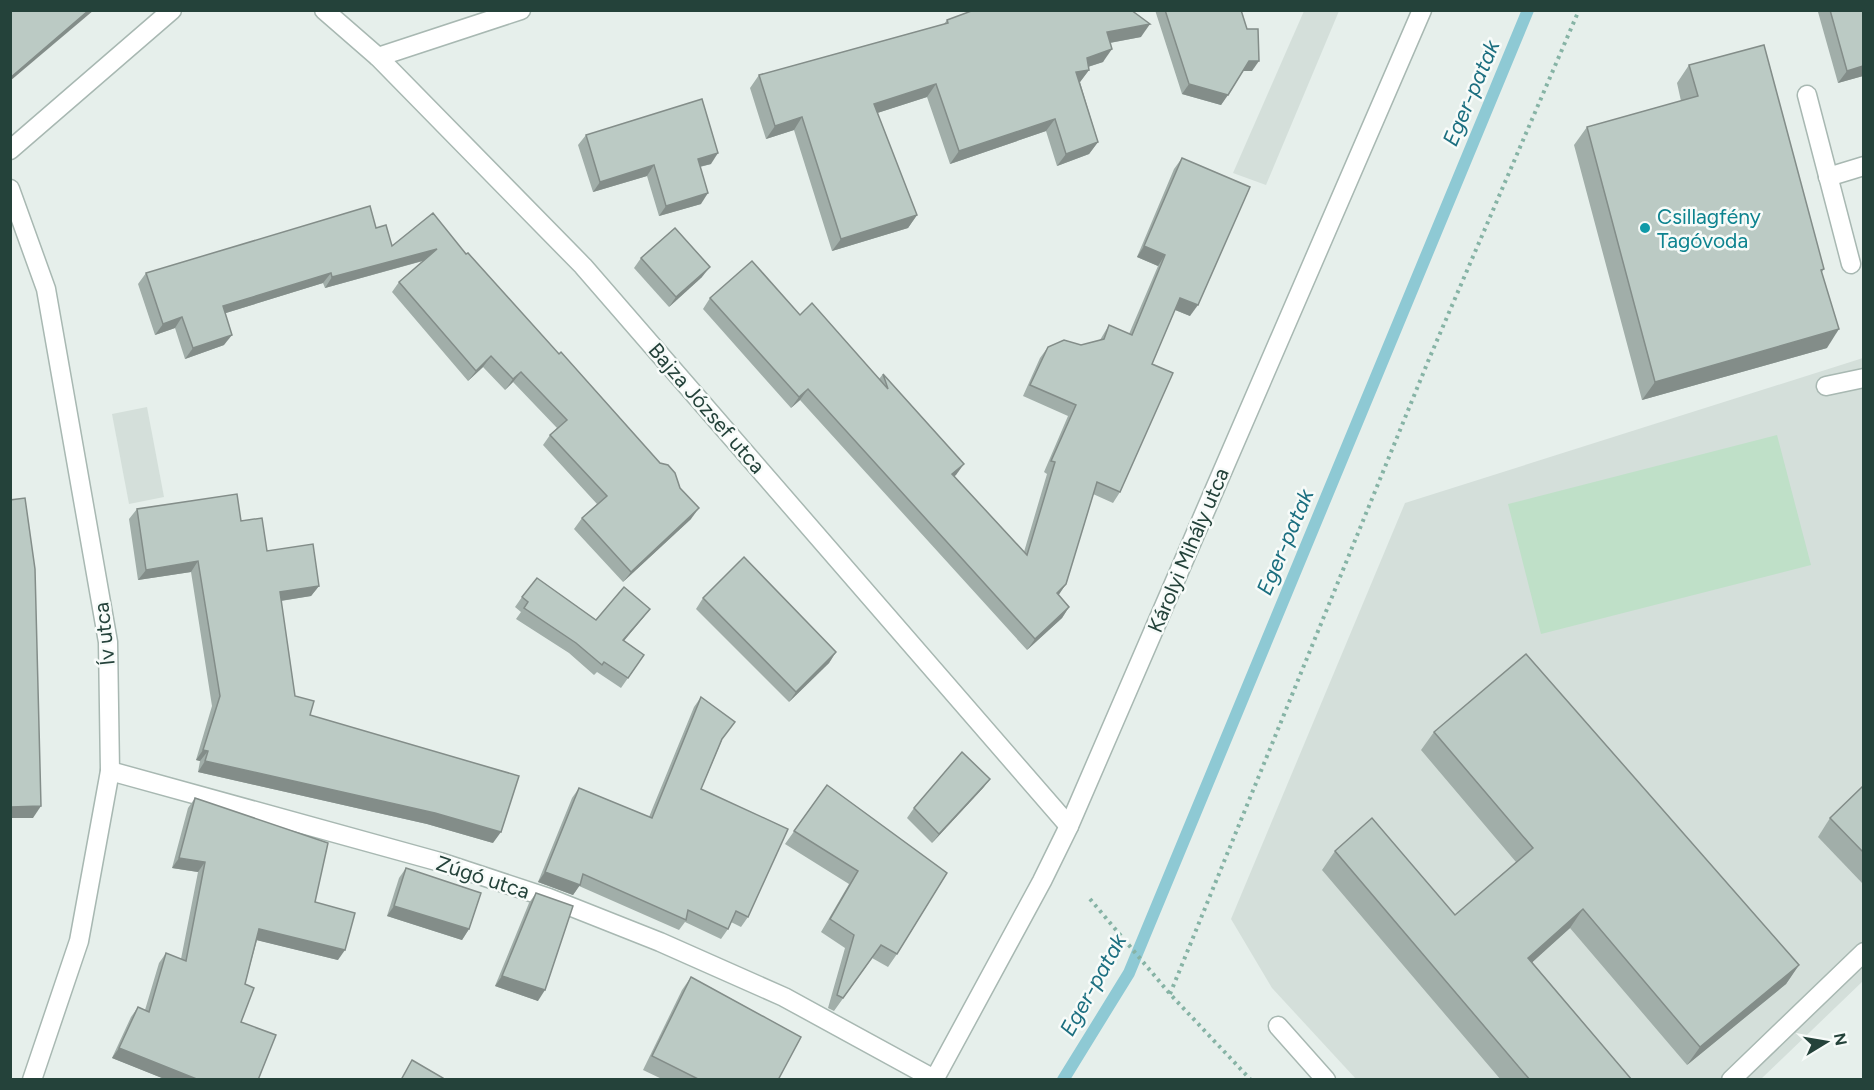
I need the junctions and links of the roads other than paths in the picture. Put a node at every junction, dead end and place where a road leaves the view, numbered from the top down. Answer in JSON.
{"nodes":[{"id":1,"x":172,"y":10,"type":"edge"},
{"id":2,"x":324,"y":10,"type":"edge"},
{"id":3,"x":521,"y":10,"type":"edge"},
{"id":4,"x":1422,"y":10,"type":"edge"},
{"id":5,"x":378,"y":57,"type":"junction"},
{"id":6,"x":1807,"y":95,"type":"dead end"},
{"id":7,"x":10,"y":150,"type":"edge"},
{"id":8,"x":1863,"y":166,"type":"edge"},
{"id":9,"x":1828,"y":177,"type":"junction"},
{"id":10,"x":10,"y":189,"type":"edge"},
{"id":11,"x":1851,"y":264,"type":"dead end"},
{"id":12,"x":1863,"y":378,"type":"edge"},
{"id":13,"x":1826,"y":386,"type":"dead end"},
{"id":14,"x":110,"y":771,"type":"junction"},
{"id":15,"x":1069,"y":826,"type":"junction"},
{"id":16,"x":1863,"y":952,"type":"edge"},
{"id":17,"x":1278,"y":1026,"type":"dead end"},
{"id":18,"x":934,"y":1079,"type":"edge"},
{"id":19,"x":32,"y":1080,"type":"edge"},
{"id":20,"x":1326,"y":1080,"type":"edge"},
{"id":21,"x":1731,"y":1080,"type":"edge"}],
"edges":[{"from":1,"to":7,"type":"street"},
{"from":2,"to":5,"type":"street","name":"Bajza József utca"},
{"from":3,"to":5,"type":"street"},
{"from":4,"to":15,"type":"street","name":"Károlyi Mihály utca"},
{"from":5,"to":15,"type":"street","name":"Bajza József utca"},
{"from":6,"to":9,"type":"street"},
{"from":8,"to":9,"type":"street"},
{"from":9,"to":11,"type":"street"},
{"from":10,"to":14,"type":"street","name":"Ív utca"},
{"from":12,"to":13,"type":"street"},
{"from":14,"to":18,"type":"street","name":"Zúgó utca"},
{"from":14,"to":19,"type":"street","name":"Ív utca"},
{"from":15,"to":18,"type":"street","name":"Károlyi Mihály utca"},
{"from":16,"to":21,"type":"street"},
{"from":17,"to":20,"type":"street"}]}
